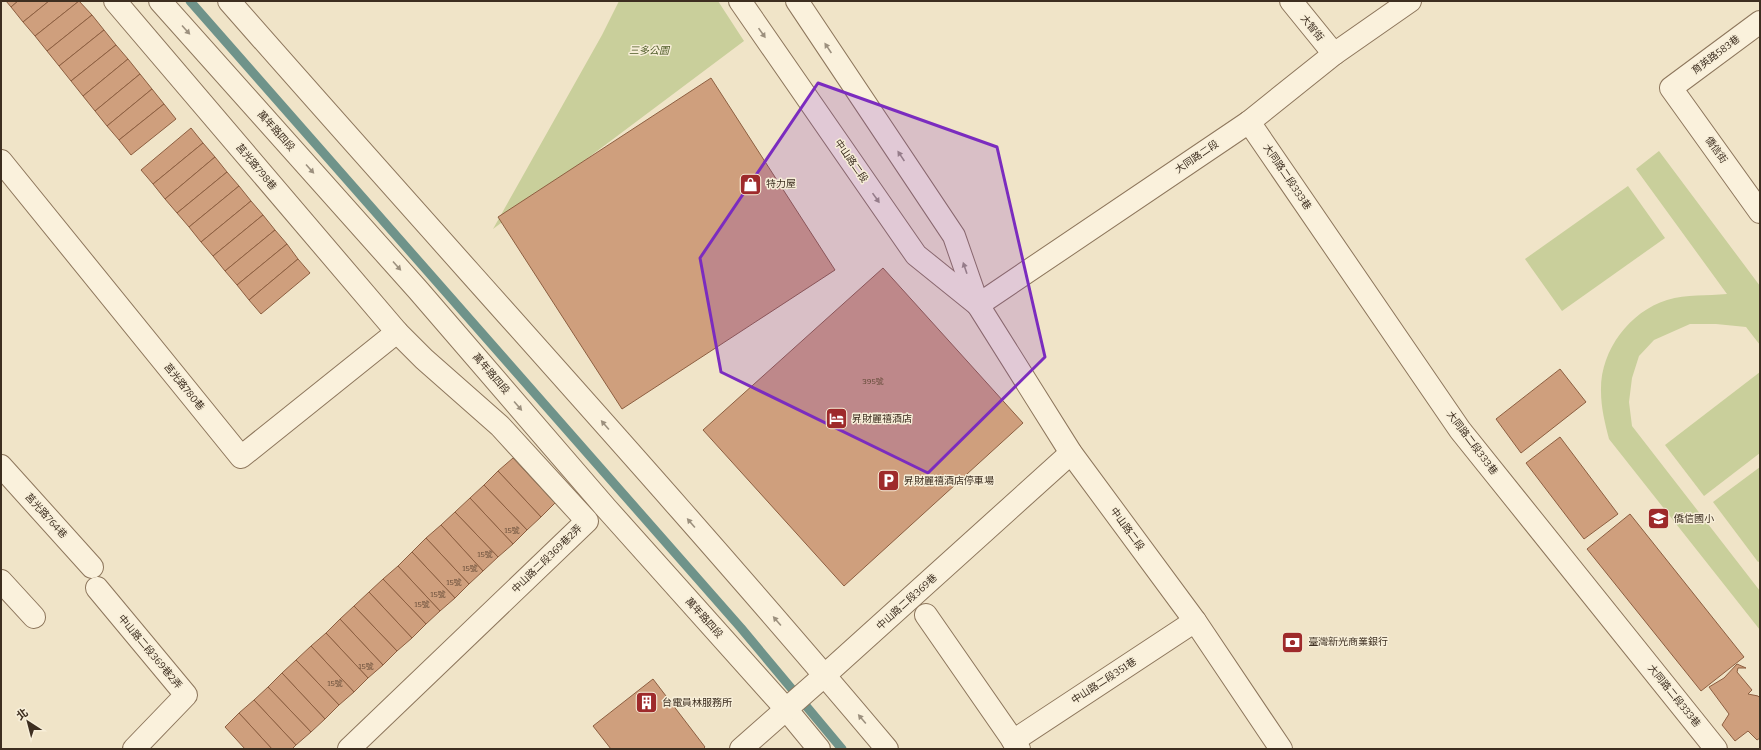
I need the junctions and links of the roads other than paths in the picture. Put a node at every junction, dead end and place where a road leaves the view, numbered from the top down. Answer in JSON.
{"nodes":[{"id":1,"x":115,"y":1,"type":"edge"},
{"id":2,"x":160,"y":1,"type":"edge"},
{"id":3,"x":229,"y":1,"type":"edge"},
{"id":4,"x":740,"y":1,"type":"edge"},
{"id":5,"x":797,"y":1,"type":"edge"},
{"id":6,"x":1291,"y":1,"type":"edge"},
{"id":7,"x":1410,"y":1,"type":"edge"},
{"id":8,"x":1760,"y":22,"type":"edge"},
{"id":9,"x":1334,"y":54,"type":"junction"},
{"id":10,"x":1671,"y":88,"type":"joint"},
{"id":11,"x":1249,"y":122,"type":"junction"},
{"id":12,"x":1,"y":162,"type":"edge"},
{"id":13,"x":1760,"y":212,"type":"edge"},
{"id":14,"x":978,"y":305,"type":"junction"},
{"id":15,"x":397,"y":332,"type":"junction"},
{"id":16,"x":1071,"y":453,"type":"junction"},
{"id":17,"x":1,"y":466,"type":"edge"},
{"id":18,"x":92,"y":567,"type":"dead end"},
{"id":19,"x":1,"y":581,"type":"edge"},
{"id":20,"x":97,"y":588,"type":"dead end"},
{"id":21,"x":926,"y":615,"type":"dead end"},
{"id":22,"x":34,"y":617,"type":"dead end"},
{"id":23,"x":1195,"y":621,"type":"junction"},
{"id":24,"x":825,"y":675,"type":"junction"},
{"id":25,"x":786,"y":709,"type":"junction"},
{"id":26,"x":1016,"y":745,"type":"edge"},
{"id":27,"x":134,"y":749,"type":"edge"},
{"id":28,"x":349,"y":749,"type":"edge"},
{"id":29,"x":741,"y":749,"type":"edge"},
{"id":30,"x":819,"y":749,"type":"edge"},
{"id":31,"x":887,"y":749,"type":"edge"},
{"id":32,"x":1281,"y":749,"type":"edge"},
{"id":33,"x":1716,"y":749,"type":"edge"}],
"edges":[{"from":1,"to":15,"type":"street","name":"莒光路798巷"},
{"from":2,"to":25,"type":"street","name":"萬年路四段","one_way":true},
{"from":24,"to":3,"type":"street","one_way":true},
{"from":4,"to":14,"type":"street","name":"中山路二段","one_way":true},
{"from":14,"to":5,"type":"street","name":"中山路二段","one_way":true},
{"from":6,"to":9,"type":"street","name":"大智街"},
{"from":7,"to":9,"type":"street","name":"大同路二段"},
{"from":8,"to":10,"type":"street","name":"育英路583巷"},
{"from":9,"to":11,"type":"street","name":"大同路二段"},
{"from":10,"to":13,"type":"street","name":"僑信街"},
{"from":11,"to":14,"type":"street","name":"大同路二段"},
{"from":11,"to":33,"type":"street","name":"大同路二段333巷"},
{"from":12,"to":15,"type":"street","name":"莒光路780巷"},
{"from":14,"to":16,"type":"street","name":"中山路二段"},
{"from":15,"to":28,"type":"street","name":"中山路二段369巷2弄"},
{"from":16,"to":23,"type":"street","name":"中山路二段"},
{"from":16,"to":24,"type":"street","name":"中山路二段369巷"},
{"from":17,"to":18,"type":"street","name":"莒光路764巷"},
{"from":19,"to":22,"type":"street"},
{"from":20,"to":27,"type":"street","name":"中山路二段369巷2弄"},
{"from":21,"to":26,"type":"street","name":"中山路二段351巷"},
{"from":23,"to":26,"type":"street","name":"中山路二段351巷"},
{"from":23,"to":32,"type":"street","name":"中山路二段"},
{"from":24,"to":25,"type":"street","name":"中山路二段369巷"},
{"from":31,"to":24,"type":"street","one_way":true},
{"from":25,"to":29,"type":"street","name":"中山路二段369巷"},
{"from":25,"to":30,"type":"street","name":"萬年路四段"}]}
